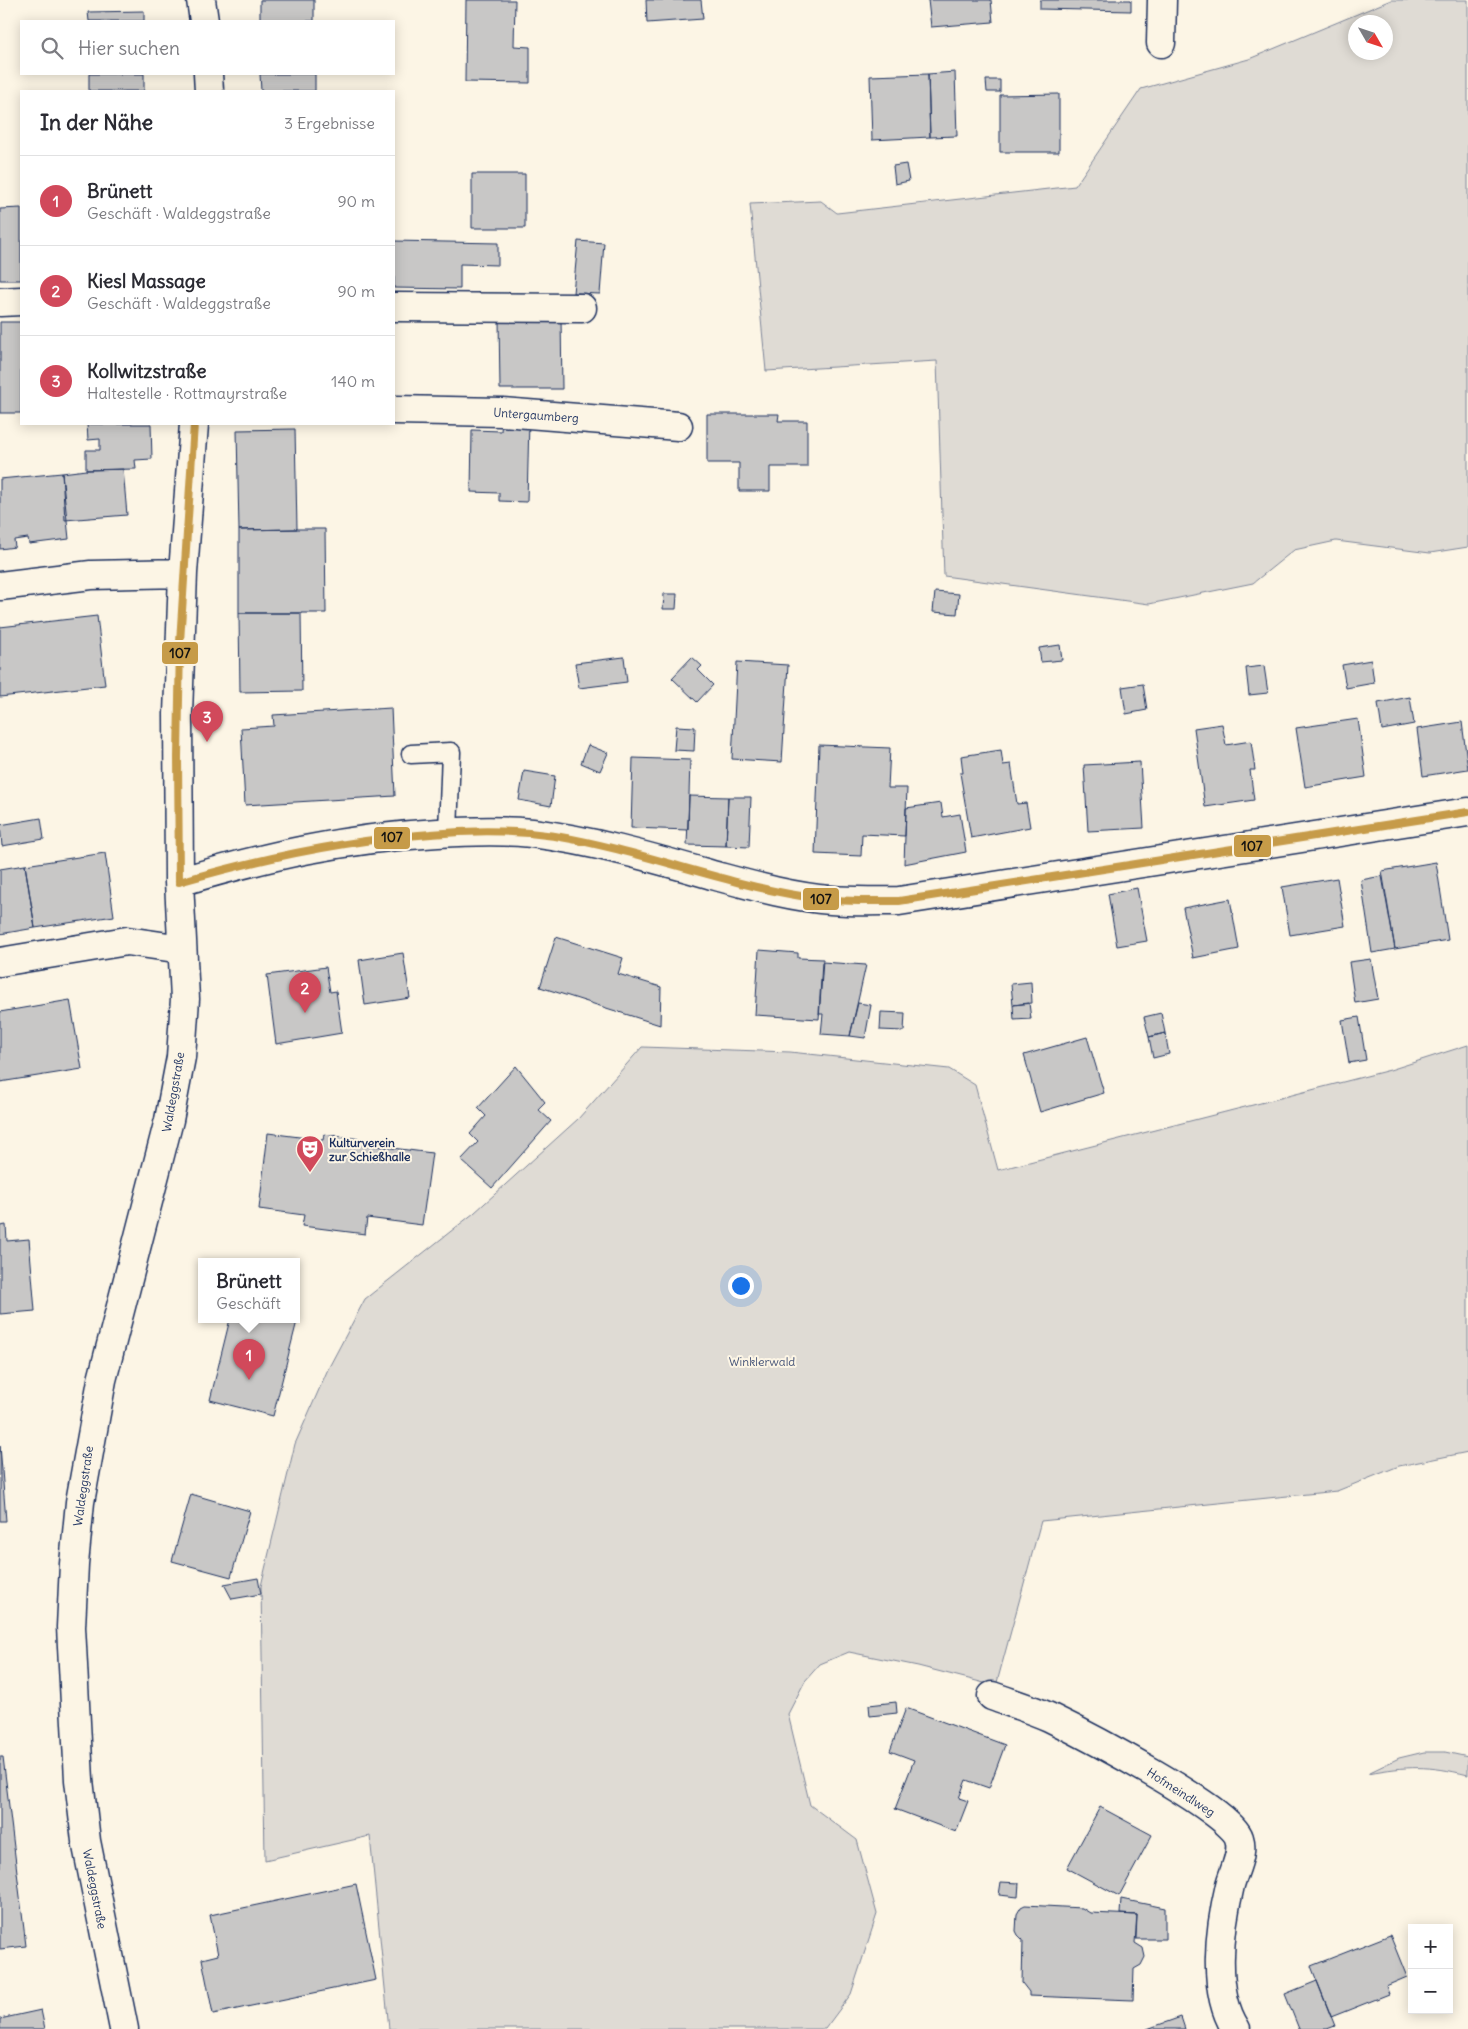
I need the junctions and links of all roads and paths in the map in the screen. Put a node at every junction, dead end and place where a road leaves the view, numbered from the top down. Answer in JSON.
{"nodes":[{"id":1,"x":201,"y":0,"type":"edge"},
{"id":2,"x":1162,"y":0,"type":"edge"},
{"id":3,"x":204,"y":20,"type":"edge"},
{"id":4,"x":1161,"y":42,"type":"dead end"},
{"id":5,"x":208,"y":75,"type":"edge"},
{"id":6,"x":208,"y":90,"type":"edge"},
{"id":7,"x":0,"y":302,"type":"edge"},
{"id":8,"x":20,"y":302,"type":"edge"},
{"id":9,"x":395,"y":307,"type":"edge"},
{"id":10,"x":582,"y":308,"type":"dead end"},
{"id":11,"x":395,"y":410,"type":"edge"},
{"id":12,"x":194,"y":425,"type":"edge"},
{"id":13,"x":678,"y":426,"type":"dead end"},
{"id":14,"x":183,"y":573,"type":"junction"},
{"id":15,"x":0,"y":586,"type":"edge"},
{"id":16,"x":411,"y":754,"type":"dead end"},
{"id":17,"x":1468,"y":812,"type":"edge"},
{"id":18,"x":448,"y":832,"type":"junction"},
{"id":19,"x":179,"y":882,"type":"junction"},
{"id":20,"x":182,"y":949,"type":"junction"},
{"id":21,"x":0,"y":962,"type":"edge"},
{"id":22,"x":992,"y":1696,"type":"dead end"},
{"id":23,"x":124,"y":2029,"type":"edge"},
{"id":24,"x":1236,"y":2029,"type":"edge"}],
"edges":[{"from":1,"to":3,"type":"street"},
{"from":2,"to":4,"type":"street"},
{"from":5,"to":6,"type":"street"},
{"from":7,"to":8,"type":"street"},
{"from":9,"to":10,"type":"street"},
{"from":11,"to":13,"type":"street","name":"Untergaumberg"},
{"from":12,"to":14,"type":"street","name":"Waldeggstraße"},
{"from":14,"to":15,"type":"street"},
{"from":14,"to":19,"type":"street","name":"Waldeggstraße"},
{"from":16,"to":18,"type":"lane"},
{"from":17,"to":18,"type":"street"},
{"from":18,"to":19,"type":"street"},
{"from":19,"to":20,"type":"street","name":"Waldeggstraße"},
{"from":20,"to":21,"type":"street"},
{"from":20,"to":23,"type":"street","name":"Waldeggstraße"},
{"from":22,"to":24,"type":"street","name":"Hofmeindlweg"}]}
